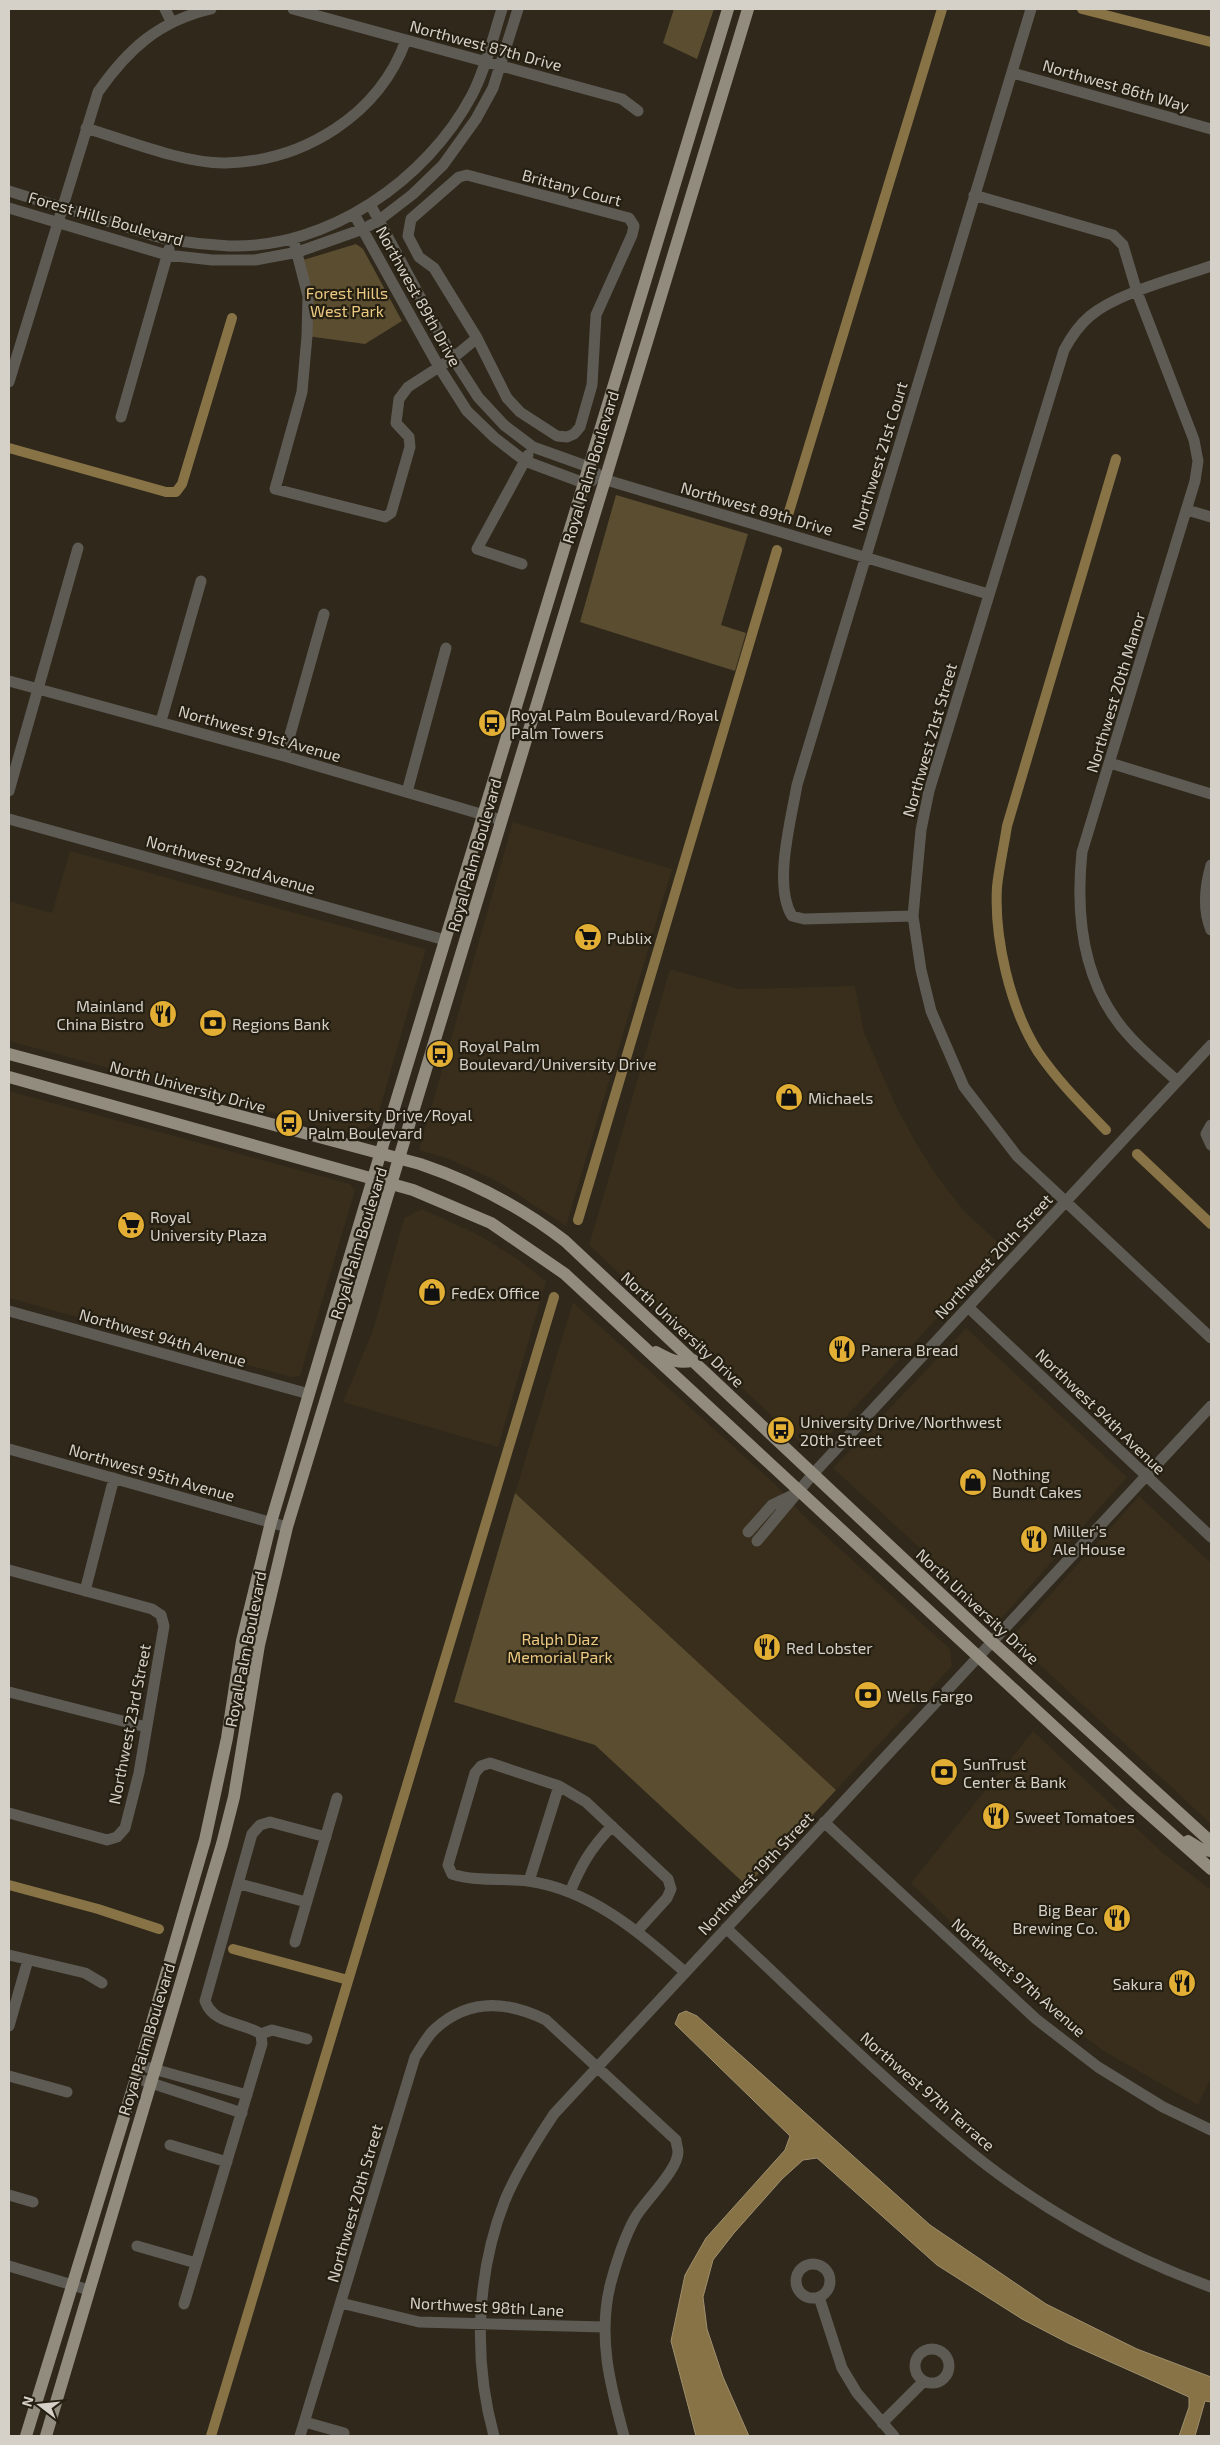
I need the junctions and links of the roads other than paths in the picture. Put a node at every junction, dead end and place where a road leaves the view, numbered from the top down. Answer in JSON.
{"nodes":[{"id":1,"x":164,"y":9,"type":"edge"},
{"id":2,"x":211,"y":9,"type":"edge"},
{"id":3,"x":293,"y":9,"type":"edge"},
{"id":4,"x":502,"y":9,"type":"edge"},
{"id":5,"x":518,"y":9,"type":"edge"},
{"id":6,"x":729,"y":9,"type":"edge"},
{"id":7,"x":748,"y":9,"type":"edge"},
{"id":8,"x":1031,"y":9,"type":"edge"},
{"id":9,"x":171,"y":21,"type":"junction"},
{"id":10,"x":406,"y":40,"type":"junction"},
{"id":11,"x":737,"y":44,"type":"junction"},
{"id":12,"x":486,"y":60,"type":"junction"},
{"id":13,"x":501,"y":65,"type":"junction"},
{"id":14,"x":1013,"y":73,"type":"junction"},
{"id":15,"x":638,"y":111,"type":"dead end"},
{"id":16,"x":86,"y":128,"type":"junction"},
{"id":17,"x":1211,"y":129,"type":"edge"},
{"id":18,"x":9,"y":191,"type":"edge"},
{"id":19,"x":974,"y":195,"type":"junction"},
{"id":20,"x":370,"y":204,"type":"junction"},
{"id":21,"x":61,"y":207,"type":"junction"},
{"id":22,"x":9,"y":208,"type":"edge"},
{"id":23,"x":354,"y":214,"type":"junction"},
{"id":24,"x":378,"y":220,"type":"junction"},
{"id":25,"x":57,"y":222,"type":"junction"},
{"id":26,"x":363,"y":229,"type":"junction"},
{"id":27,"x":293,"y":238,"type":"junction"},
{"id":28,"x":170,"y":240,"type":"junction"},
{"id":29,"x":298,"y":252,"type":"junction"},
{"id":30,"x":168,"y":256,"type":"junction"},
{"id":31,"x":1211,"y":266,"type":"edge"},
{"id":32,"x":1137,"y":292,"type":"junction"},
{"id":33,"x":477,"y":338,"type":"junction"},
{"id":34,"x":453,"y":358,"type":"junction"},
{"id":35,"x":439,"y":367,"type":"junction"},
{"id":36,"x":9,"y":382,"type":"edge"},
{"id":37,"x":121,"y":417,"type":"dead end"},
{"id":38,"x":533,"y":447,"type":"junction"},
{"id":39,"x":525,"y":461,"type":"junction"},
{"id":40,"x":589,"y":467,"type":"junction"},
{"id":41,"x":603,"y":479,"type":"junction"},
{"id":42,"x":584,"y":483,"type":"junction"},
{"id":43,"x":1187,"y":510,"type":"junction"},
{"id":44,"x":1211,"y":517,"type":"edge"},
{"id":45,"x":78,"y":548,"type":"dead end"},
{"id":46,"x":865,"y":556,"type":"junction"},
{"id":47,"x":522,"y":564,"type":"dead end"},
{"id":48,"x":201,"y":582,"type":"dead end"},
{"id":49,"x":988,"y":594,"type":"junction"},
{"id":50,"x":324,"y":614,"type":"dead end"},
{"id":51,"x":446,"y":648,"type":"dead end"},
{"id":52,"x":9,"y":681,"type":"edge"},
{"id":53,"x":39,"y":690,"type":"junction"},
{"id":54,"x":161,"y":722,"type":"junction"},
{"id":55,"x":284,"y":756,"type":"junction"},
{"id":56,"x":1110,"y":763,"type":"junction"},
{"id":57,"x":9,"y":791,"type":"edge"},
{"id":58,"x":407,"y":792,"type":"junction"},
{"id":59,"x":1211,"y":794,"type":"edge"},
{"id":60,"x":484,"y":815,"type":"junction"},
{"id":61,"x":9,"y":819,"type":"edge"},
{"id":62,"x":501,"y":820,"type":"junction"},
{"id":63,"x":1211,"y":865,"type":"edge"},
{"id":64,"x":913,"y":916,"type":"junction"},
{"id":65,"x":1211,"y":930,"type":"edge"},
{"id":66,"x":445,"y":940,"type":"junction"},
{"id":67,"x":1211,"y":1045,"type":"edge"},
{"id":68,"x":9,"y":1054,"type":"edge"},
{"id":69,"x":9,"y":1077,"type":"edge"},
{"id":70,"x":1177,"y":1081,"type":"junction"},
{"id":71,"x":1211,"y":1124,"type":"edge"},
{"id":72,"x":1211,"y":1145,"type":"edge"},
{"id":73,"x":380,"y":1154,"type":"junction"},
{"id":74,"x":400,"y":1159,"type":"junction"},
{"id":75,"x":373,"y":1178,"type":"junction"},
{"id":76,"x":393,"y":1184,"type":"junction"},
{"id":77,"x":1065,"y":1202,"type":"junction"},
{"id":78,"x":968,"y":1307,"type":"junction"},
{"id":79,"x":9,"y":1310,"type":"edge"},
{"id":80,"x":1211,"y":1338,"type":"edge"},
{"id":81,"x":324,"y":1343,"type":"junction"},
{"id":82,"x":644,"y":1347,"type":"junction"},
{"id":83,"x":693,"y":1360,"type":"junction"},
{"id":84,"x":333,"y":1382,"type":"junction"},
{"id":85,"x":309,"y":1394,"type":"junction"},
{"id":86,"x":1211,"y":1406,"type":"edge"},
{"id":87,"x":9,"y":1449,"type":"edge"},
{"id":88,"x":813,"y":1474,"type":"junction"},
{"id":89,"x":1146,"y":1477,"type":"junction"},
{"id":90,"x":114,"y":1478,"type":"junction"},
{"id":91,"x":801,"y":1491,"type":"junction"},
{"id":92,"x":271,"y":1522,"type":"junction"},
{"id":93,"x":288,"y":1526,"type":"junction"},
{"id":94,"x":748,"y":1532,"type":"dead end"},
{"id":95,"x":1211,"y":1537,"type":"edge"},
{"id":96,"x":757,"y":1541,"type":"dead end"},
{"id":97,"x":9,"y":1570,"type":"edge"},
{"id":98,"x":85,"y":1591,"type":"junction"},
{"id":99,"x":992,"y":1642,"type":"junction"},
{"id":100,"x":978,"y":1656,"type":"junction"},
{"id":101,"x":9,"y":1692,"type":"edge"},
{"id":102,"x":146,"y":1727,"type":"junction"},
{"id":103,"x":559,"y":1786,"type":"junction"},
{"id":104,"x":337,"y":1798,"type":"dead end"},
{"id":105,"x":9,"y":1813,"type":"edge"},
{"id":106,"x":824,"y":1822,"type":"junction"},
{"id":107,"x":612,"y":1826,"type":"junction"},
{"id":108,"x":1164,"y":1828,"type":"junction"},
{"id":109,"x":326,"y":1836,"type":"junction"},
{"id":110,"x":1211,"y":1842,"type":"edge"},
{"id":111,"x":1211,"y":1851,"type":"edge"},
{"id":112,"x":1210,"y":1867,"type":"edge"},
{"id":113,"x":529,"y":1881,"type":"junction"},
{"id":114,"x":240,"y":1884,"type":"junction"},
{"id":115,"x":570,"y":1892,"type":"junction"},
{"id":116,"x":306,"y":1902,"type":"junction"},
{"id":117,"x":726,"y":1928,"type":"junction"},
{"id":118,"x":637,"y":1931,"type":"junction"},
{"id":119,"x":295,"y":1942,"type":"dead end"},
{"id":120,"x":9,"y":1955,"type":"edge"},
{"id":121,"x":28,"y":1960,"type":"junction"},
{"id":122,"x":685,"y":1972,"type":"junction"},
{"id":123,"x":102,"y":1983,"type":"dead end"},
{"id":124,"x":9,"y":2026,"type":"edge"},
{"id":125,"x":261,"y":2034,"type":"junction"},
{"id":126,"x":307,"y":2039,"type":"dead end"},
{"id":127,"x":140,"y":2065,"type":"junction"},
{"id":128,"x":597,"y":2066,"type":"junction"},
{"id":129,"x":154,"y":2069,"type":"junction"},
{"id":130,"x":9,"y":2076,"type":"edge"},
{"id":131,"x":136,"y":2078,"type":"junction"},
{"id":132,"x":150,"y":2083,"type":"junction"},
{"id":133,"x":67,"y":2092,"type":"dead end"},
{"id":134,"x":247,"y":2095,"type":"junction"},
{"id":135,"x":242,"y":2113,"type":"junction"},
{"id":136,"x":1211,"y":2130,"type":"edge"},
{"id":137,"x":170,"y":2145,"type":"dead end"},
{"id":138,"x":227,"y":2162,"type":"junction"},
{"id":139,"x":9,"y":2195,"type":"edge"},
{"id":140,"x":33,"y":2202,"type":"dead end"},
{"id":141,"x":137,"y":2246,"type":"dead end"},
{"id":142,"x":196,"y":2263,"type":"junction"},
{"id":143,"x":9,"y":2266,"type":"edge"},
{"id":144,"x":72,"y":2285,"type":"junction"},
{"id":145,"x":1211,"y":2287,"type":"edge"},
{"id":146,"x":89,"y":2290,"type":"junction"},
{"id":147,"x":819,"y":2297,"type":"dead end"},
{"id":148,"x":341,"y":2302,"type":"junction"},
{"id":149,"x":184,"y":2304,"type":"dead end"},
{"id":150,"x":481,"y":2324,"type":"junction"},
{"id":151,"x":604,"y":2327,"type":"junction"},
{"id":152,"x":924,"y":2381,"type":"dead end"},
{"id":153,"x":305,"y":2422,"type":"junction"},
{"id":154,"x":882,"y":2423,"type":"junction"},
{"id":155,"x":344,"y":2433,"type":"dead end"},
{"id":156,"x":26,"y":2436,"type":"edge"},
{"id":157,"x":46,"y":2436,"type":"edge"},
{"id":158,"x":300,"y":2436,"type":"edge"},
{"id":159,"x":494,"y":2436,"type":"edge"},
{"id":160,"x":624,"y":2436,"type":"edge"},
{"id":161,"x":894,"y":2436,"type":"edge"}],
"edges":[{"from":1,"to":9,"type":"street"},
{"from":2,"to":9,"type":"street"},
{"from":3,"to":10,"type":"street","name":"Northwest 87th Drive"},
{"from":4,"to":12,"type":"street","name":"Forest Hills Boulevard"},
{"from":5,"to":13,"type":"street","name":"Forest Hills Boulevard"},
{"from":6,"to":11,"type":"main road"},
{"from":6,"to":40,"type":"main road","name":"Royal Palm Boulevard"},
{"from":7,"to":11,"type":"main road","name":"Royal Palm Boulevard"},
{"from":8,"to":14,"type":"street","name":"Northwest 21st Court"},
{"from":9,"to":16,"type":"street"},
{"from":10,"to":12,"type":"street","name":"Northwest 87th Drive"},
{"from":10,"to":16,"type":"street"},
{"from":11,"to":41,"type":"main road","name":"Royal Palm Boulevard"},
{"from":12,"to":13,"type":"street","name":"Northwest 87th Drive"},
{"from":12,"to":20,"type":"street","name":"Forest Hills Boulevard"},
{"from":13,"to":15,"type":"street","name":"Northwest 87th Drive"},
{"from":13,"to":24,"type":"street","name":"Forest Hills Boulevard"},
{"from":14,"to":17,"type":"street","name":"Northwest 86th Way"},
{"from":14,"to":19,"type":"street","name":"Northwest 21st Court"},
{"from":16,"to":21,"type":"street"},
{"from":18,"to":21,"type":"street","name":"Forest Hills Boulevard"},
{"from":19,"to":32,"type":"street","name":"Northwest 20th Manor"},
{"from":19,"to":46,"type":"street","name":"Northwest 21st Court"},
{"from":20,"to":23,"type":"street","name":"Forest Hills Boulevard"},
{"from":20,"to":24,"type":"street","name":"Northwest 89th Drive"},
{"from":21,"to":25,"type":"street"},
{"from":21,"to":28,"type":"street","name":"Forest Hills Boulevard"},
{"from":22,"to":25,"type":"street","name":"Forest Hills Boulevard"},
{"from":23,"to":26,"type":"street","name":"Northwest 89th Drive"},
{"from":23,"to":27,"type":"street","name":"Forest Hills Boulevard"},
{"from":24,"to":26,"type":"street","name":"Forest Hills Boulevard"},
{"from":24,"to":34,"type":"street","name":"Northwest 89th Drive"},
{"from":25,"to":30,"type":"street","name":"Forest Hills Boulevard"},
{"from":25,"to":36,"type":"street"},
{"from":26,"to":29,"type":"street","name":"Forest Hills Boulevard"},
{"from":26,"to":35,"type":"street","name":"Northwest 89th Drive"},
{"from":27,"to":28,"type":"street","name":"Forest Hills Boulevard"},
{"from":27,"to":29,"type":"street"},
{"from":28,"to":30,"type":"street"},
{"from":29,"to":30,"type":"street","name":"Forest Hills Boulevard"},
{"from":29,"to":35,"type":"street"},
{"from":30,"to":37,"type":"street"},
{"from":31,"to":32,"type":"street","name":"Northwest 21st Street"},
{"from":32,"to":43,"type":"street","name":"Northwest 20th Manor"},
{"from":32,"to":49,"type":"street","name":"Northwest 21st Street"},
{"from":33,"to":33,"type":"street","name":"Brittany Court"},
{"from":33,"to":34,"type":"street"},
{"from":34,"to":35,"type":"street"},
{"from":34,"to":38,"type":"street","name":"Northwest 89th Drive"},
{"from":35,"to":39,"type":"street","name":"Northwest 89th Drive"},
{"from":38,"to":39,"type":"street"},
{"from":38,"to":40,"type":"street","name":"Northwest 89th Drive"},
{"from":39,"to":42,"type":"street","name":"Northwest 89th Drive"},
{"from":39,"to":47,"type":"street"},
{"from":40,"to":41,"type":"street","name":"Northwest 89th Drive"},
{"from":40,"to":42,"type":"main road","name":"Royal Palm Boulevard"},
{"from":41,"to":42,"type":"street","name":"Northwest 89th Drive"},
{"from":41,"to":46,"type":"street","name":"Northwest 89th Drive"},
{"from":41,"to":62,"type":"main road","name":"Royal Palm Boulevard"},
{"from":42,"to":60,"type":"main road","name":"Royal Palm Boulevard"},
{"from":43,"to":44,"type":"street"},
{"from":43,"to":56,"type":"street","name":"Northwest 20th Manor"},
{"from":45,"to":53,"type":"street"},
{"from":46,"to":49,"type":"street","name":"Northwest 89th Drive"},
{"from":46,"to":64,"type":"street","name":"Northwest 21st Court"},
{"from":48,"to":54,"type":"street"},
{"from":49,"to":64,"type":"street","name":"Northwest 21st Street"},
{"from":50,"to":55,"type":"street"},
{"from":51,"to":58,"type":"street"},
{"from":52,"to":53,"type":"street","name":"Northwest 91st Avenue"},
{"from":53,"to":54,"type":"street","name":"Northwest 91st Avenue"},
{"from":53,"to":57,"type":"street"},
{"from":54,"to":55,"type":"street","name":"Northwest 91st Avenue"},
{"from":55,"to":58,"type":"street","name":"Northwest 91st Avenue"},
{"from":56,"to":59,"type":"street"},
{"from":56,"to":70,"type":"street","name":"Northwest 20th Manor"},
{"from":58,"to":60,"type":"street","name":"Northwest 91st Avenue"},
{"from":60,"to":62,"type":"street","name":"Northwest 91st Avenue"},
{"from":60,"to":66,"type":"main road","name":"Royal Palm Boulevard"},
{"from":61,"to":66,"type":"street","name":"Northwest 92nd Avenue"},
{"from":62,"to":74,"type":"main road","name":"Royal Palm Boulevard"},
{"from":63,"to":65,"type":"street"},
{"from":64,"to":77,"type":"street","name":"Northwest 21st Street"},
{"from":66,"to":73,"type":"main road","name":"Royal Palm Boulevard"},
{"from":67,"to":70,"type":"street","name":"Northwest 20th Street"},
{"from":68,"to":73,"type":"main road","name":"North University Drive"},
{"from":69,"to":75,"type":"main road"},
{"from":70,"to":77,"type":"street","name":"Northwest 20th Street"},
{"from":71,"to":72,"type":"street"},
{"from":73,"to":74,"type":"main road","name":"North University Drive"},
{"from":73,"to":75,"type":"main road","name":"Royal Palm Boulevard"},
{"from":74,"to":76,"type":"main road","name":"Royal Palm Boulevard"},
{"from":74,"to":83,"type":"main road","name":"North University Drive"},
{"from":75,"to":76,"type":"main road"},
{"from":75,"to":81,"type":"main road","name":"Royal Palm Boulevard"},
{"from":76,"to":82,"type":"main road"},
{"from":76,"to":84,"type":"main road","name":"Royal Palm Boulevard"},
{"from":77,"to":78,"type":"street","name":"Northwest 20th Street"},
{"from":77,"to":80,"type":"street","name":"Northwest 21st Street"},
{"from":78,"to":88,"type":"street","name":"Northwest 20th Street"},
{"from":78,"to":89,"type":"street","name":"Northwest 94th Avenue"},
{"from":79,"to":85,"type":"street","name":"Northwest 94th Avenue"},
{"from":81,"to":84,"type":"main road"},
{"from":81,"to":85,"type":"main road","name":"Royal Palm Boulevard"},
{"from":82,"to":83,"type":"main road"},
{"from":82,"to":91,"type":"main road"},
{"from":83,"to":88,"type":"main road","name":"North University Drive"},
{"from":84,"to":93,"type":"main road","name":"Royal Palm Boulevard"},
{"from":85,"to":92,"type":"main road","name":"Royal Palm Boulevard"},
{"from":86,"to":89,"type":"street","name":"Northwest 19th Street"},
{"from":87,"to":90,"type":"street","name":"Northwest 95th Avenue"},
{"from":88,"to":91,"type":"street","name":"Northwest 20th Street"},
{"from":88,"to":99,"type":"main road","name":"North University Drive"},
{"from":89,"to":95,"type":"street","name":"Northwest 94th Avenue"},
{"from":89,"to":99,"type":"street","name":"Northwest 19th Street"},
{"from":90,"to":92,"type":"street","name":"Northwest 95th Avenue"},
{"from":90,"to":98,"type":"street"},
{"from":91,"to":94,"type":"street","name":"Northwest 20th Street"},
{"from":91,"to":96,"type":"street","name":"Northwest 20th Street"},
{"from":91,"to":100,"type":"main road"},
{"from":92,"to":93,"type":"street","name":"Northwest 95th Avenue"},
{"from":92,"to":127,"type":"main road","name":"Royal Palm Boulevard"},
{"from":93,"to":129,"type":"main road","name":"Royal Palm Boulevard"},
{"from":97,"to":98,"type":"street"},
{"from":98,"to":102,"type":"street","name":"Northwest 23rd Street"},
{"from":99,"to":100,"type":"street","name":"Northwest 19th Street"},
{"from":99,"to":110,"type":"main road","name":"North University Drive"},
{"from":100,"to":106,"type":"street","name":"Northwest 19th Street"},
{"from":100,"to":108,"type":"main road"},
{"from":101,"to":102,"type":"street"},
{"from":102,"to":105,"type":"street","name":"Northwest 23rd Street"},
{"from":103,"to":107,"type":"street"},
{"from":103,"to":113,"type":"street"},
{"from":103,"to":113,"type":"street"},
{"from":104,"to":109,"type":"street"},
{"from":106,"to":117,"type":"street","name":"Northwest 19th Street"},
{"from":106,"to":136,"type":"street","name":"Northwest 97th Avenue"},
{"from":107,"to":115,"type":"street"},
{"from":107,"to":118,"type":"street"},
{"from":108,"to":111,"type":"main road"},
{"from":108,"to":112,"type":"main road"},
{"from":109,"to":114,"type":"street"},
{"from":109,"to":116,"type":"street"},
{"from":113,"to":115,"type":"street"},
{"from":114,"to":116,"type":"street"},
{"from":114,"to":125,"type":"street"},
{"from":115,"to":118,"type":"street"},
{"from":116,"to":119,"type":"street"},
{"from":117,"to":122,"type":"street","name":"Northwest 19th Street"},
{"from":117,"to":145,"type":"street","name":"Northwest 97th Terrace"},
{"from":118,"to":122,"type":"street"},
{"from":120,"to":121,"type":"street"},
{"from":121,"to":123,"type":"street"},
{"from":121,"to":124,"type":"street"},
{"from":122,"to":128,"type":"street","name":"Northwest 19th Street"},
{"from":125,"to":126,"type":"street"},
{"from":125,"to":134,"type":"street"},
{"from":127,"to":129,"type":"street"},
{"from":127,"to":131,"type":"main road","name":"Royal Palm Boulevard"},
{"from":128,"to":148,"type":"street","name":"Northwest 20th Street"},
{"from":128,"to":150,"type":"street","name":"Northwest 19th Street"},
{"from":128,"to":151,"type":"street"},
{"from":129,"to":132,"type":"main road","name":"Royal Palm Boulevard"},
{"from":129,"to":134,"type":"street"},
{"from":130,"to":133,"type":"street"},
{"from":131,"to":132,"type":"street"},
{"from":131,"to":144,"type":"main road","name":"Royal Palm Boulevard"},
{"from":132,"to":135,"type":"street"},
{"from":132,"to":146,"type":"main road","name":"Royal Palm Boulevard"},
{"from":134,"to":135,"type":"street"},
{"from":135,"to":138,"type":"street"},
{"from":137,"to":138,"type":"street"},
{"from":138,"to":142,"type":"street"},
{"from":139,"to":140,"type":"street"},
{"from":141,"to":142,"type":"street"},
{"from":142,"to":149,"type":"street"},
{"from":143,"to":144,"type":"street"},
{"from":144,"to":146,"type":"street"},
{"from":144,"to":156,"type":"main road","name":"Royal Palm Boulevard"},
{"from":146,"to":157,"type":"main road","name":"Royal Palm Boulevard"},
{"from":147,"to":154,"type":"street"},
{"from":148,"to":150,"type":"street","name":"Northwest 98th Lane"},
{"from":148,"to":153,"type":"street","name":"Northwest 20th Street"},
{"from":150,"to":151,"type":"street","name":"Northwest 98th Lane"},
{"from":150,"to":159,"type":"street","name":"Northwest 19th Street"},
{"from":151,"to":160,"type":"street"},
{"from":152,"to":154,"type":"street"},
{"from":153,"to":155,"type":"street"},
{"from":153,"to":158,"type":"street","name":"Northwest 20th Street"},
{"from":154,"to":161,"type":"street"}]}
